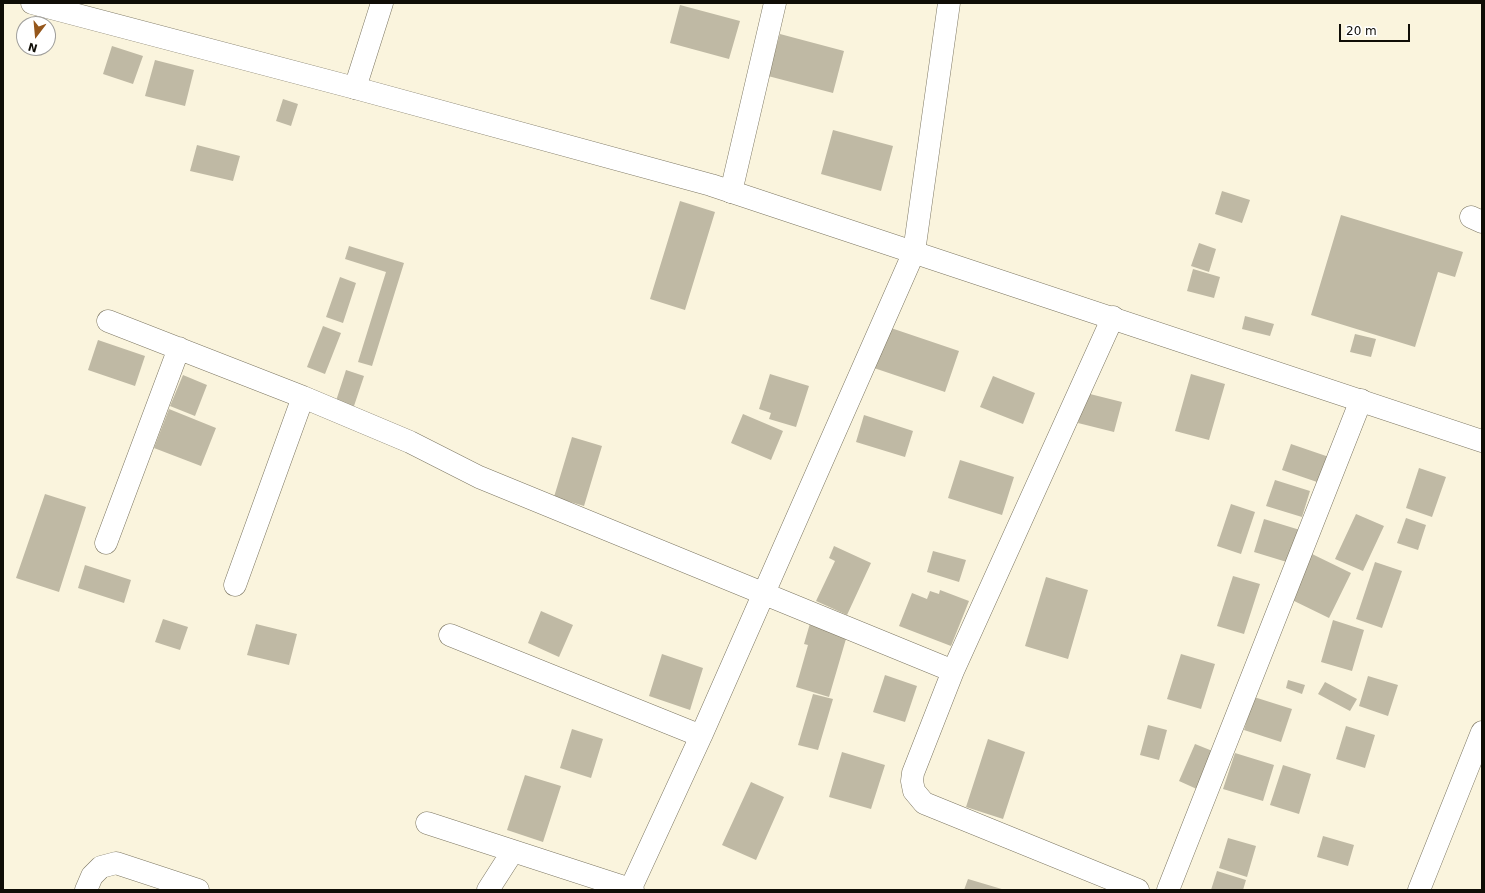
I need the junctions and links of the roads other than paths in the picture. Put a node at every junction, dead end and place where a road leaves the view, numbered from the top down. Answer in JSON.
{"nodes":[{"id":1,"x":32,"y":3,"type":"edge"},
{"id":2,"x":382,"y":3,"type":"edge"},
{"id":3,"x":776,"y":3,"type":"edge"},
{"id":4,"x":949,"y":3,"type":"edge"},
{"id":5,"x":355,"y":88,"type":"junction"},
{"id":6,"x":731,"y":192,"type":"junction"},
{"id":7,"x":914,"y":252,"type":"junction"},
{"id":8,"x":1113,"y":317,"type":"junction"},
{"id":9,"x":108,"y":321,"type":"dead end"},
{"id":10,"x":179,"y":348,"type":"junction"},
{"id":11,"x":303,"y":397,"type":"junction"},
{"id":12,"x":1361,"y":400,"type":"junction"},
{"id":13,"x":1482,"y":441,"type":"edge"},
{"id":14,"x":106,"y":543,"type":"dead end"},
{"id":15,"x":235,"y":585,"type":"dead end"},
{"id":16,"x":764,"y":594,"type":"junction"},
{"id":17,"x":450,"y":635,"type":"dead end"},
{"id":18,"x":953,"y":671,"type":"junction"},
{"id":19,"x":1482,"y":732,"type":"edge"},
{"id":20,"x":701,"y":736,"type":"junction"},
{"id":21,"x":427,"y":823,"type":"dead end"},
{"id":22,"x":513,"y":851,"type":"junction"},
{"id":23,"x":86,"y":890,"type":"edge"},
{"id":24,"x":198,"y":890,"type":"edge"},
{"id":25,"x":488,"y":890,"type":"edge"},
{"id":26,"x":631,"y":890,"type":"edge"},
{"id":27,"x":1138,"y":890,"type":"edge"},
{"id":28,"x":1168,"y":890,"type":"edge"},
{"id":29,"x":1419,"y":890,"type":"edge"}],
"edges":[{"from":1,"to":5,"type":"street"},
{"from":2,"to":5,"type":"street"},
{"from":3,"to":6,"type":"street"},
{"from":4,"to":7,"type":"street"},
{"from":5,"to":6,"type":"street"},
{"from":6,"to":7,"type":"street"},
{"from":7,"to":8,"type":"street"},
{"from":7,"to":16,"type":"street"},
{"from":8,"to":12,"type":"street"},
{"from":8,"to":18,"type":"street"},
{"from":9,"to":10,"type":"street"},
{"from":10,"to":11,"type":"street"},
{"from":10,"to":14,"type":"street"},
{"from":11,"to":15,"type":"street"},
{"from":11,"to":16,"type":"street"},
{"from":12,"to":13,"type":"street"},
{"from":12,"to":28,"type":"street"},
{"from":16,"to":18,"type":"street"},
{"from":16,"to":20,"type":"street"},
{"from":17,"to":20,"type":"street"},
{"from":18,"to":27,"type":"street"},
{"from":19,"to":29,"type":"street"},
{"from":20,"to":26,"type":"street"},
{"from":21,"to":22,"type":"street"},
{"from":22,"to":25,"type":"street"},
{"from":22,"to":26,"type":"street"},
{"from":23,"to":24,"type":"street"}]}
